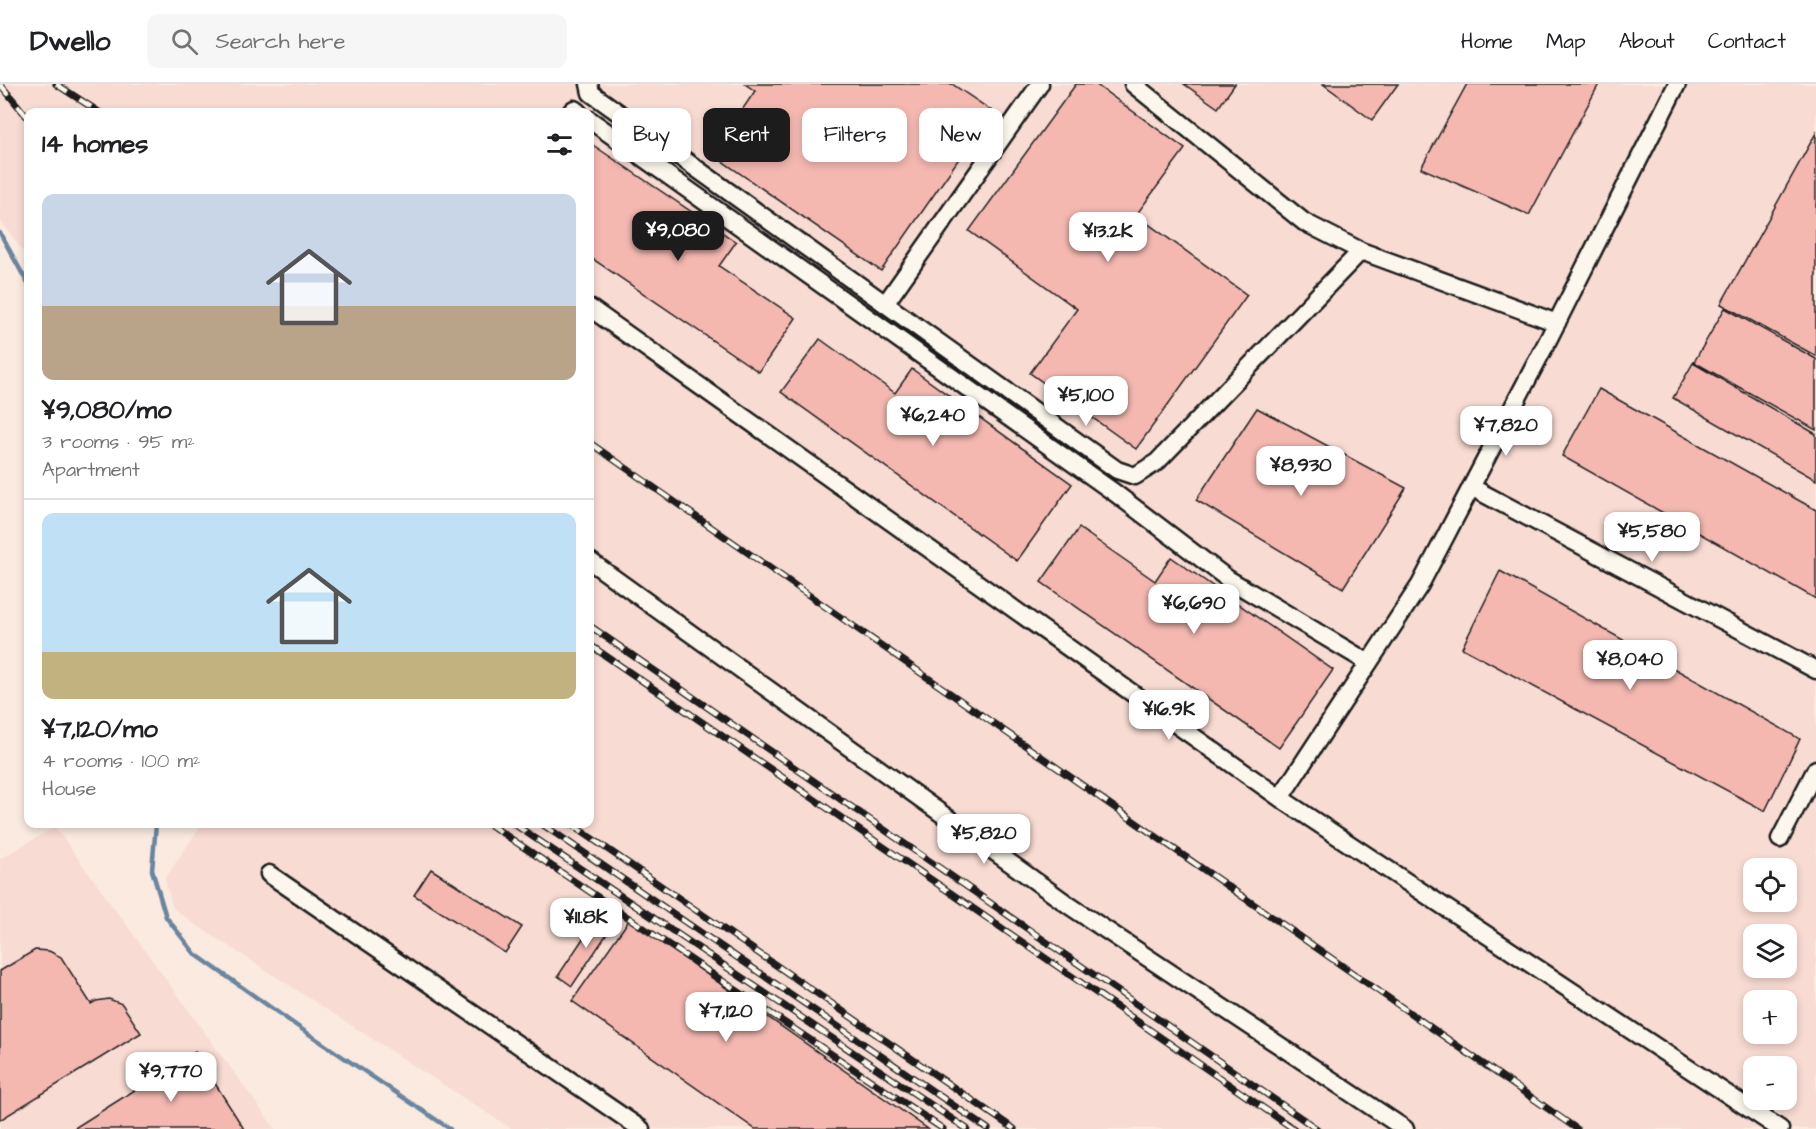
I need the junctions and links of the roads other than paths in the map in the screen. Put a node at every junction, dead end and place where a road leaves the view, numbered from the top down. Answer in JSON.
{"nodes":[{"id":1,"x":589,"y":84,"type":"edge"},
{"id":2,"x":1041,"y":84,"type":"edge"},
{"id":3,"x":1133,"y":84,"type":"edge"},
{"id":4,"x":1677,"y":84,"type":"edge"},
{"id":5,"x":594,"y":123,"type":"edge"},
{"id":6,"x":1362,"y":251,"type":"junction"},
{"id":7,"x":885,"y":304,"type":"junction"},
{"id":8,"x":594,"y":311,"type":"edge"},
{"id":9,"x":1557,"y":323,"type":"junction"},
{"id":10,"x":1471,"y":487,"type":"junction"},
{"id":11,"x":594,"y":564,"type":"edge"},
{"id":12,"x":1369,"y":663,"type":"junction"},
{"id":13,"x":1816,"y":670,"type":"edge"},
{"id":14,"x":1816,"y":769,"type":"edge"},
{"id":15,"x":1280,"y":798,"type":"junction"},
{"id":16,"x":1780,"y":839,"type":"dead end"},
{"id":17,"x":269,"y":874,"type":"dead end"},
{"id":18,"x":641,"y":1129,"type":"edge"},
{"id":19,"x":1405,"y":1129,"type":"edge"},
{"id":20,"x":1780,"y":1129,"type":"edge"}],
"edges":[{"from":1,"to":7,"type":"street"},
{"from":2,"to":7,"type":"street"},
{"from":3,"to":6,"type":"street"},
{"from":4,"to":9,"type":"street"},
{"from":5,"to":12,"type":"street"},
{"from":6,"to":7,"type":"street"},
{"from":6,"to":9,"type":"street"},
{"from":8,"to":15,"type":"street"},
{"from":9,"to":10,"type":"street"},
{"from":10,"to":12,"type":"street"},
{"from":10,"to":13,"type":"street"},
{"from":11,"to":19,"type":"street"},
{"from":12,"to":15,"type":"street"},
{"from":14,"to":16,"type":"street"},
{"from":15,"to":20,"type":"street"},
{"from":17,"to":18,"type":"street"}]}
